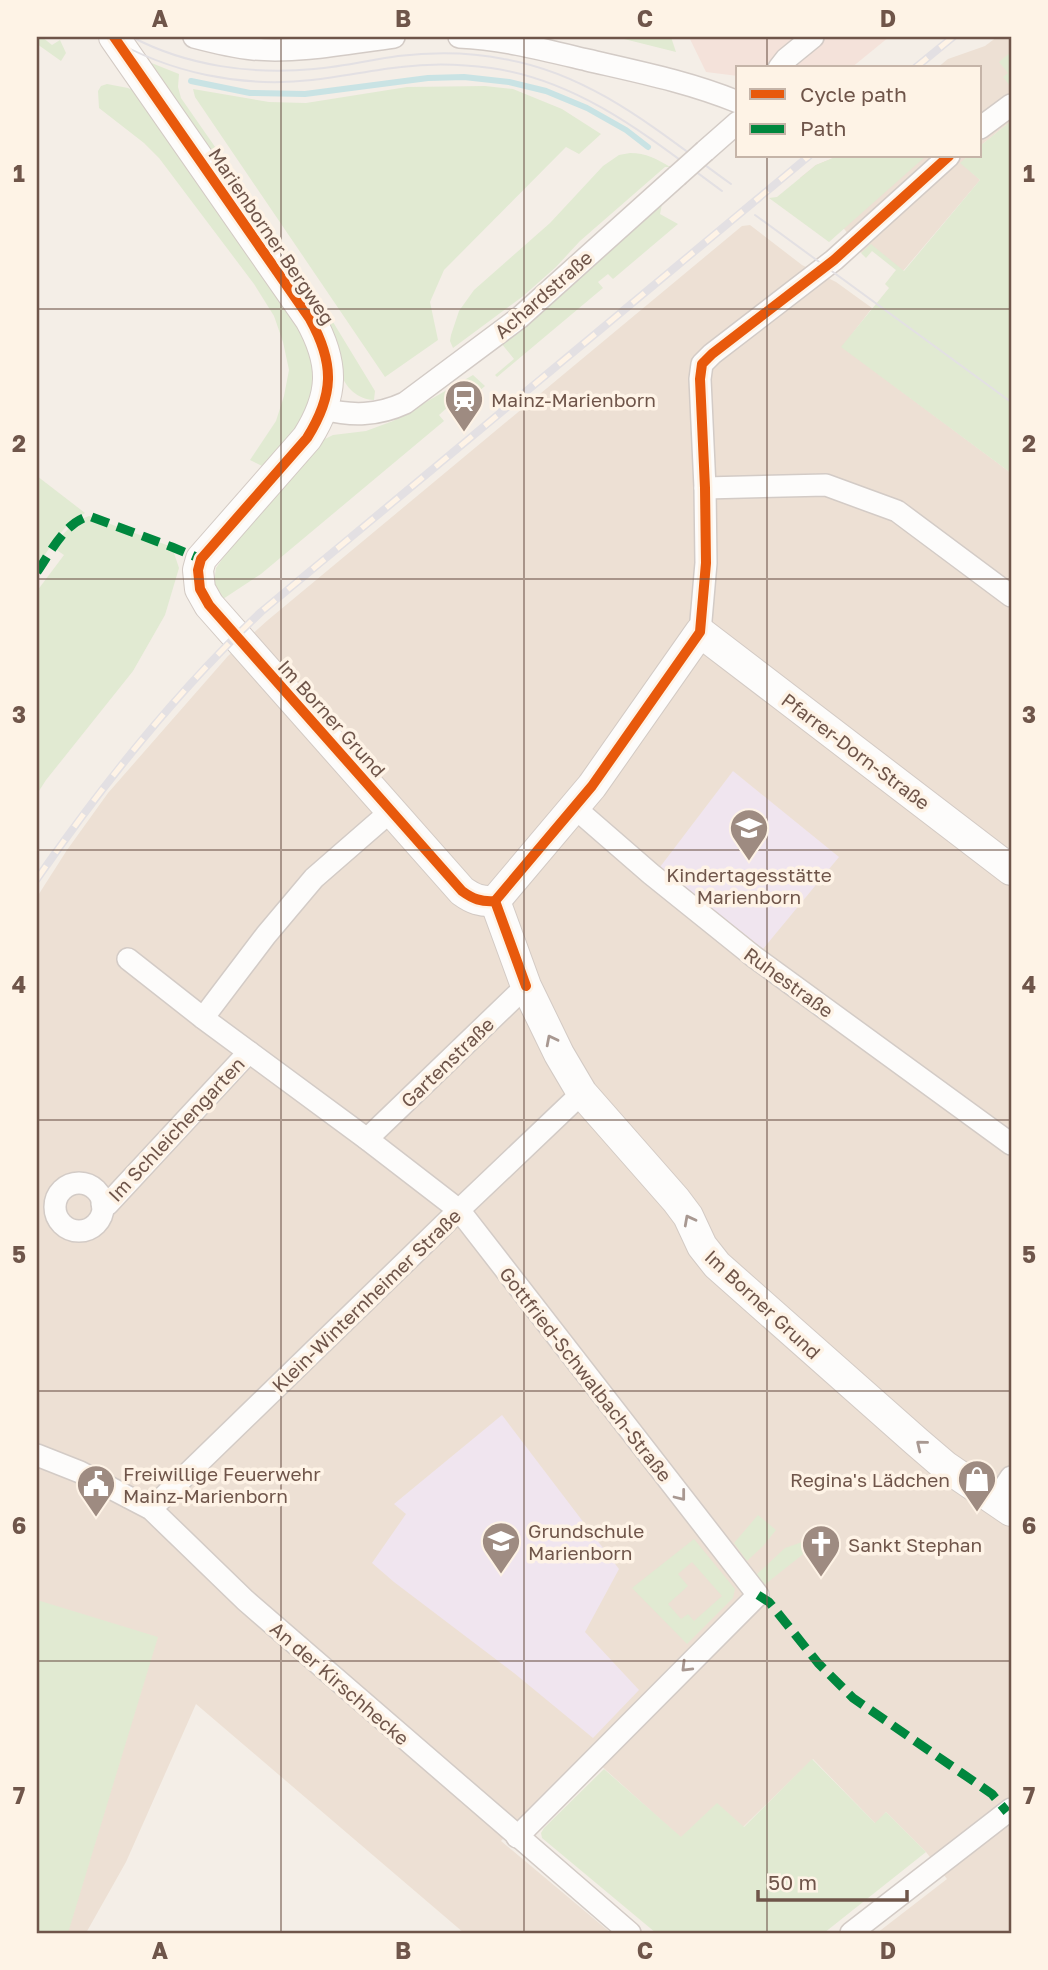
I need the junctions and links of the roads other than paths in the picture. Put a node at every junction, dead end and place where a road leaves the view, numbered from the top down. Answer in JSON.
{"nodes":[{"id":1,"x":114,"y":37,"type":"edge"},
{"id":2,"x":194,"y":37,"type":"edge"},
{"id":3,"x":394,"y":37,"type":"edge"},
{"id":4,"x":459,"y":37,"type":"edge"},
{"id":5,"x":814,"y":37,"type":"edge"},
{"id":6,"x":781,"y":66,"type":"edge"},
{"id":7,"x":736,"y":101,"type":"edge"},
{"id":8,"x":1011,"y":105,"type":"edge"},
{"id":9,"x":736,"y":124,"type":"edge"},
{"id":10,"x":982,"y":127,"type":"edge"},
{"id":11,"x":947,"y":158,"type":"edge"},
{"id":12,"x":323,"y":409,"type":"junction"},
{"id":13,"x":705,"y":488,"type":"junction"},
{"id":14,"x":201,"y":559,"type":"joint"},
{"id":15,"x":1011,"y":596,"type":"edge"},
{"id":16,"x":700,"y":632,"type":"junction"},
{"id":17,"x":575,"y":808,"type":"junction"},
{"id":18,"x":391,"y":811,"type":"junction"},
{"id":19,"x":1011,"y":870,"type":"edge"},
{"id":20,"x":495,"y":901,"type":"junction"},
{"id":21,"x":128,"y":959,"type":"dead end"},
{"id":22,"x":526,"y":986,"type":"junction"},
{"id":23,"x":203,"y":1018,"type":"junction"},
{"id":24,"x":249,"y":1052,"type":"junction"},
{"id":25,"x":582,"y":1093,"type":"junction"},
{"id":26,"x":368,"y":1139,"type":"junction"},
{"id":27,"x":1011,"y":1144,"type":"edge"},
{"id":28,"x":102,"y":1204,"type":"dead end"},
{"id":29,"x":458,"y":1210,"type":"junction"},
{"id":30,"x":37,"y":1455,"type":"edge"},
{"id":31,"x":1011,"y":1477,"type":"edge"},
{"id":32,"x":1003,"y":1506,"type":"edge"},
{"id":33,"x":151,"y":1509,"type":"junction"},
{"id":34,"x":1011,"y":1809,"type":"edge"},
{"id":35,"x":517,"y":1837,"type":"junction"},
{"id":36,"x":630,"y":1933,"type":"edge"},
{"id":37,"x":851,"y":1933,"type":"edge"}],
"edges":[{"from":1,"to":12,"type":"street","name":"Marienborner Bergweg"},
{"from":2,"to":3,"type":"street"},
{"from":4,"to":7,"type":"street"},
{"from":5,"to":6,"type":"street"},
{"from":8,"to":10,"type":"street"},
{"from":9,"to":12,"type":"street","name":"Achardstraße","bridge":true},
{"from":11,"to":13,"type":"street"},
{"from":12,"to":14,"type":"street","name":"Marienborner Bergweg"},
{"from":13,"to":15,"type":"street"},
{"from":13,"to":16,"type":"street"},
{"from":14,"to":18,"type":"street","name":"Im Borner Grund"},
{"from":16,"to":17,"type":"street"},
{"from":16,"to":19,"type":"street","name":"Pfarrer-Dorn-Straße"},
{"from":17,"to":20,"type":"street"},
{"from":17,"to":27,"type":"street","name":"Ruhestraße"},
{"from":18,"to":20,"type":"street","name":"Im Borner Grund"},
{"from":18,"to":23,"type":"street"},
{"from":20,"to":22,"type":"street","name":"Im Borner Grund"},
{"from":21,"to":23,"type":"street","name":"Gottfried-Schwalbach-Straße"},
{"from":25,"to":22,"type":"street","name":"Im Borner Grund","one_way":true},
{"from":22,"to":26,"type":"street","name":"Gartenstraße"},
{"from":23,"to":24,"type":"street","name":"Gottfried-Schwalbach-Straße"},
{"from":24,"to":26,"type":"street","name":"Gottfried-Schwalbach-Straße"},
{"from":24,"to":28,"type":"street","name":"Im Schleichengarten"},
{"from":25,"to":29,"type":"street","name":"Klein-Winternheimer Straße"},
{"from":32,"to":25,"type":"street","name":"Im Borner Grund","one_way":true},
{"from":26,"to":29,"type":"street","name":"Gottfried-Schwalbach-Straße"},
{"from":29,"to":33,"type":"street","name":"Klein-Winternheimer Straße"},
{"from":29,"to":35,"type":"street","name":"Gottfried-Schwalbach-Straße","one_way":true},
{"from":30,"to":33,"type":"street","name":"An der Kirschhecke"},
{"from":31,"to":32,"type":"street"},
{"from":33,"to":35,"type":"street","name":"An der Kirschhecke"},
{"from":34,"to":37,"type":"street"},
{"from":35,"to":36,"type":"street","name":"An der Kirschhecke"}]}
